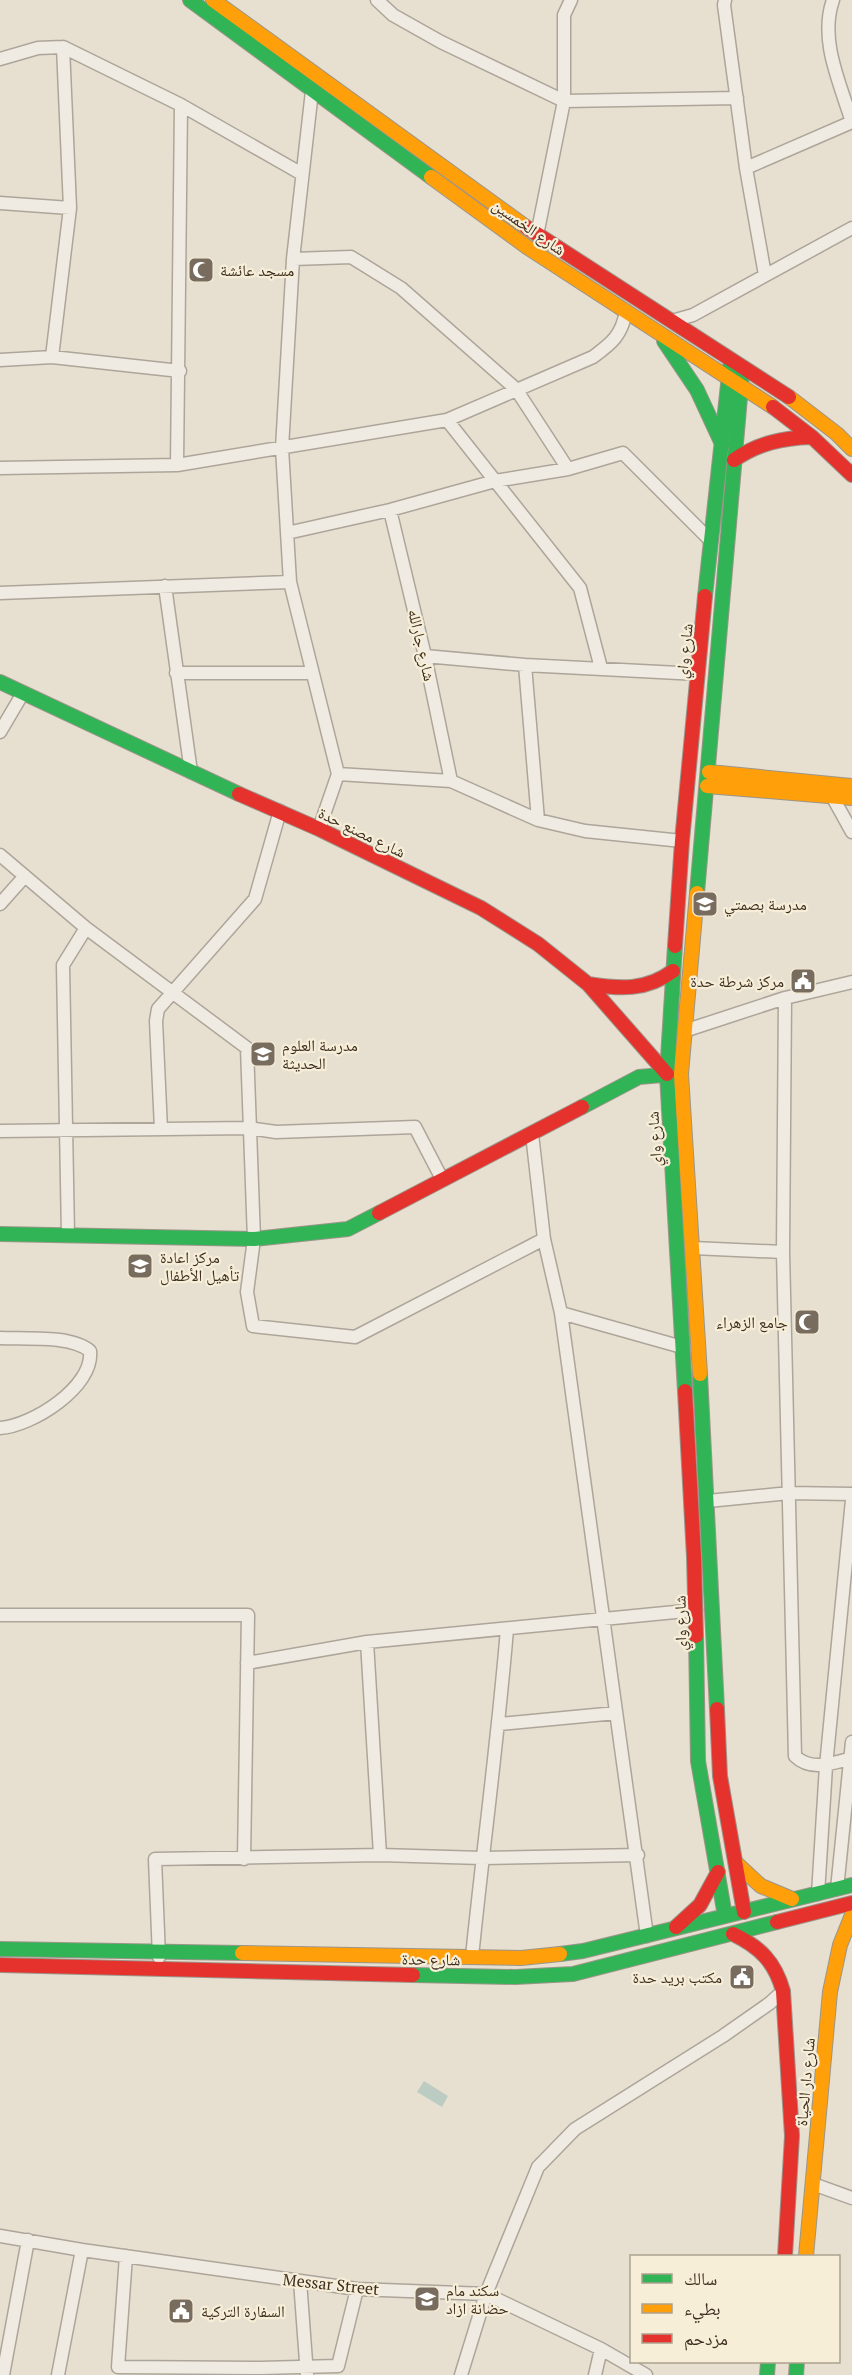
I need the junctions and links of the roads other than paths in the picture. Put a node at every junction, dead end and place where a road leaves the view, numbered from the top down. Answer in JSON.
{"nodes":[{"id":1,"x":190,"y":0,"type":"edge"},
{"id":2,"x":213,"y":0,"type":"edge"},
{"id":3,"x":377,"y":0,"type":"edge"},
{"id":4,"x":571,"y":0,"type":"edge"},
{"id":5,"x":725,"y":0,"type":"edge"},
{"id":6,"x":833,"y":0,"type":"edge"},
{"id":7,"x":63,"y":47,"type":"junction"},
{"id":8,"x":0,"y":59,"type":"edge"},
{"id":9,"x":312,"y":91,"type":"junction"},
{"id":10,"x":737,"y":98,"type":"junction"},
{"id":11,"x":564,"y":101,"type":"junction"},
{"id":12,"x":182,"y":105,"type":"junction"},
{"id":13,"x":359,"y":107,"type":"junction"},
{"id":14,"x":350,"y":119,"type":"junction"},
{"id":15,"x":852,"y":122,"type":"edge"},
{"id":16,"x":746,"y":168,"type":"junction"},
{"id":17,"x":302,"y":174,"type":"junction"},
{"id":18,"x":0,"y":203,"type":"edge"},
{"id":19,"x":70,"y":208,"type":"junction"},
{"id":20,"x":852,"y":228,"type":"edge"},
{"id":21,"x":537,"y":235,"type":"junction"},
{"id":22,"x":293,"y":259,"type":"junction"},
{"id":23,"x":765,"y":275,"type":"junction"},
{"id":24,"x":626,"y":311,"type":"junction"},
{"id":25,"x":672,"y":321,"type":"junction"},
{"id":26,"x":653,"y":327,"type":"junction"},
{"id":27,"x":52,"y":357,"type":"junction"},
{"id":28,"x":0,"y":360,"type":"edge"},
{"id":29,"x":736,"y":363,"type":"junction"},
{"id":30,"x":180,"y":371,"type":"junction"},
{"id":31,"x":729,"y":378,"type":"junction"},
{"id":32,"x":741,"y":386,"type":"junction"},
{"id":33,"x":516,"y":389,"type":"junction"},
{"id":34,"x":447,"y":420,"type":"junction"},
{"id":35,"x":812,"y":437,"type":"junction"},
{"id":36,"x":722,"y":444,"type":"junction"},
{"id":37,"x":282,"y":448,"type":"junction"},
{"id":38,"x":852,"y":449,"type":"edge"},
{"id":39,"x":734,"y":460,"type":"junction"},
{"id":40,"x":177,"y":465,"type":"junction"},
{"id":41,"x":0,"y":468,"type":"edge"},
{"id":42,"x":567,"y":469,"type":"junction"},
{"id":43,"x":852,"y":475,"type":"edge"},
{"id":44,"x":495,"y":482,"type":"junction"},
{"id":45,"x":390,"y":510,"type":"junction"},
{"id":46,"x":287,"y":533,"type":"junction"},
{"id":47,"x":710,"y":540,"type":"junction"},
{"id":48,"x":291,"y":582,"type":"junction"},
{"id":49,"x":165,"y":586,"type":"junction"},
{"id":50,"x":0,"y":593,"type":"edge"},
{"id":51,"x":704,"y":612,"type":"junction"},
{"id":52,"x":721,"y":614,"type":"junction"},
{"id":53,"x":425,"y":656,"type":"junction"},
{"id":54,"x":525,"y":665,"type":"junction"},
{"id":55,"x":601,"y":668,"type":"junction"},
{"id":56,"x":176,"y":673,"type":"junction"},
{"id":57,"x":312,"y":673,"type":"junction"},
{"id":58,"x":698,"y":674,"type":"junction"},
{"id":59,"x":0,"y":682,"type":"edge"},
{"id":60,"x":23,"y":693,"type":"junction"},
{"id":61,"x":0,"y":732,"type":"edge"},
{"id":62,"x":191,"y":772,"type":"junction"},
{"id":63,"x":338,"y":774,"type":"junction"},
{"id":64,"x":708,"y":779,"type":"junction"},
{"id":65,"x":451,"y":781,"type":"junction"},
{"id":66,"x":852,"y":786,"type":"edge"},
{"id":67,"x":832,"y":796,"type":"junction"},
{"id":68,"x":852,"y":798,"type":"edge"},
{"id":69,"x":280,"y":811,"type":"junction"},
{"id":70,"x":538,"y":820,"type":"junction"},
{"id":71,"x":319,"y":829,"type":"junction"},
{"id":72,"x":852,"y":832,"type":"edge"},
{"id":73,"x":682,"y":841,"type":"junction"},
{"id":74,"x":0,"y":855,"type":"edge"},
{"id":75,"x":25,"y":876,"type":"junction"},
{"id":76,"x":0,"y":904,"type":"edge"},
{"id":77,"x":86,"y":928,"type":"junction"},
{"id":78,"x":673,"y":971,"type":"junction"},
{"id":79,"x":852,"y":982,"type":"edge"},
{"id":80,"x":588,"y":984,"type":"junction"},
{"id":81,"x":173,"y":992,"type":"junction"},
{"id":82,"x":785,"y":998,"type":"junction"},
{"id":83,"x":684,"y":1031,"type":"junction"},
{"id":84,"x":674,"y":1074,"type":"junction"},
{"id":85,"x":249,"y":1128,"type":"junction"},
{"id":86,"x":161,"y":1129,"type":"junction"},
{"id":87,"x":0,"y":1131,"type":"edge"},
{"id":88,"x":67,"y":1131,"type":"junction"},
{"id":89,"x":532,"y":1134,"type":"junction"},
{"id":90,"x":442,"y":1179,"type":"junction"},
{"id":91,"x":0,"y":1234,"type":"edge"},
{"id":92,"x":68,"y":1235,"type":"junction"},
{"id":93,"x":254,"y":1239,"type":"junction"},
{"id":94,"x":544,"y":1239,"type":"junction"},
{"id":95,"x":693,"y":1248,"type":"junction"},
{"id":96,"x":783,"y":1252,"type":"junction"},
{"id":97,"x":561,"y":1313,"type":"junction"},
{"id":98,"x":0,"y":1338,"type":"edge"},
{"id":99,"x":682,"y":1347,"type":"junction"},
{"id":100,"x":0,"y":1428,"type":"edge"},
{"id":101,"x":789,"y":1493,"type":"junction"},
{"id":102,"x":852,"y":1494,"type":"edge"},
{"id":103,"x":852,"y":1500,"type":"edge"},
{"id":104,"x":708,"y":1501,"type":"junction"},
{"id":105,"x":711,"y":1555,"type":"junction"},
{"id":106,"x":694,"y":1557,"type":"junction"},
{"id":107,"x":696,"y":1610,"type":"junction"},
{"id":108,"x":0,"y":1615,"type":"edge"},
{"id":109,"x":604,"y":1619,"type":"junction"},
{"id":110,"x":847,"y":1620,"type":"edge"},
{"id":111,"x":507,"y":1629,"type":"junction"},
{"id":112,"x":367,"y":1642,"type":"junction"},
{"id":113,"x":247,"y":1663,"type":"junction"},
{"id":114,"x":616,"y":1713,"type":"junction"},
{"id":115,"x":500,"y":1725,"type":"junction"},
{"id":116,"x":852,"y":1742,"type":"edge"},
{"id":117,"x":851,"y":1758,"type":"edge"},
{"id":118,"x":826,"y":1766,"type":"junction"},
{"id":119,"x":380,"y":1855,"type":"junction"},
{"id":120,"x":638,"y":1855,"type":"junction"},
{"id":121,"x":482,"y":1858,"type":"junction"},
{"id":122,"x":244,"y":1859,"type":"junction"},
{"id":123,"x":736,"y":1863,"type":"junction"},
{"id":124,"x":718,"y":1872,"type":"junction"},
{"id":125,"x":852,"y":1885,"type":"edge"},
{"id":126,"x":837,"y":1889,"type":"junction"},
{"id":127,"x":818,"y":1894,"type":"junction"},
{"id":128,"x":792,"y":1899,"type":"junction"},
{"id":129,"x":852,"y":1903,"type":"edge"},
{"id":130,"x":744,"y":1912,"type":"junction"},
{"id":131,"x":852,"y":1915,"type":"edge"},
{"id":132,"x":725,"y":1916,"type":"junction"},
{"id":133,"x":673,"y":1929,"type":"junction"},
{"id":134,"x":733,"y":1934,"type":"junction"},
{"id":135,"x":647,"y":1936,"type":"junction"},
{"id":136,"x":0,"y":1949,"type":"edge"},
{"id":137,"x":160,"y":1953,"type":"junction"},
{"id":138,"x":652,"y":1953,"type":"junction"},
{"id":139,"x":472,"y":1957,"type":"junction"},
{"id":140,"x":0,"y":1965,"type":"edge"},
{"id":141,"x":159,"y":1969,"type":"junction"},
{"id":142,"x":783,"y":1991,"type":"junction"},
{"id":143,"x":813,"y":2184,"type":"junction"},
{"id":144,"x":852,"y":2198,"type":"edge"},
{"id":145,"x":0,"y":2236,"type":"edge"},
{"id":146,"x":28,"y":2240,"type":"junction"},
{"id":147,"x":82,"y":2250,"type":"junction"},
{"id":148,"x":785,"y":2255,"type":"edge"},
{"id":149,"x":806,"y":2255,"type":"edge"},
{"id":150,"x":126,"y":2256,"type":"junction"},
{"id":151,"x":300,"y":2281,"type":"junction"},
{"id":152,"x":357,"y":2289,"type":"junction"},
{"id":153,"x":486,"y":2294,"type":"junction"},
{"id":154,"x":601,"y":2349,"type":"junction"},
{"id":155,"x":306,"y":2371,"type":"edge"},
{"id":156,"x":260,"y":2372,"type":"edge"},
{"id":157,"x":3,"y":2375,"type":"edge"},
{"id":158,"x":58,"y":2375,"type":"edge"},
{"id":159,"x":461,"y":2375,"type":"edge"},
{"id":160,"x":595,"y":2375,"type":"edge"},
{"id":161,"x":646,"y":2375,"type":"edge"}],
"edges":[{"from":1,"to":9,"type":"street","name":"شارع الخمسين"},
{"from":2,"to":13,"type":"street","name":"شارع الخمسين"},
{"from":3,"to":11,"type":"street"},
{"from":4,"to":11,"type":"street"},
{"from":5,"to":10,"type":"street"},
{"from":6,"to":15,"type":"street"},
{"from":7,"to":8,"type":"street"},
{"from":7,"to":12,"type":"street"},
{"from":7,"to":19,"type":"street"},
{"from":9,"to":14,"type":"street","name":"شارع الخمسين"},
{"from":9,"to":17,"type":"street"},
{"from":10,"to":11,"type":"street"},
{"from":10,"to":16,"type":"street"},
{"from":11,"to":21,"type":"street"},
{"from":12,"to":17,"type":"street"},
{"from":12,"to":30,"type":"street"},
{"from":13,"to":14,"type":"street"},
{"from":13,"to":21,"type":"street","name":"شارع الخمسين"},
{"from":14,"to":24,"type":"street","name":"شارع الخمسين"},
{"from":15,"to":16,"type":"street"},
{"from":16,"to":23,"type":"street"},
{"from":17,"to":22,"type":"street"},
{"from":18,"to":19,"type":"street"},
{"from":19,"to":27,"type":"street"},
{"from":20,"to":23,"type":"street"},
{"from":21,"to":25,"type":"street","name":"شارع الخمسين"},
{"from":22,"to":33,"type":"street"},
{"from":22,"to":37,"type":"street"},
{"from":23,"to":25,"type":"street"},
{"from":24,"to":26,"type":"street","name":"شارع الخمسين"},
{"from":24,"to":33,"type":"street"},
{"from":25,"to":29,"type":"street","name":"شارع الخمسين"},
{"from":26,"to":31,"type":"street","name":"شارع الخمسين"},
{"from":26,"to":36,"type":"street"},
{"from":27,"to":28,"type":"street"},
{"from":27,"to":30,"type":"street"},
{"from":29,"to":31,"type":"street","name":"شارع واي"},
{"from":29,"to":32,"type":"street","name":"شارع واي"},
{"from":29,"to":38,"type":"street","name":"شارع الخمسين"},
{"from":30,"to":40,"type":"street"},
{"from":31,"to":32,"type":"street","name":"شارع الخمسين"},
{"from":31,"to":36,"type":"street","name":"شارع واي"},
{"from":32,"to":35,"type":"street","name":"شارع الخمسين"},
{"from":32,"to":39,"type":"street","name":"شارع واي"},
{"from":33,"to":34,"type":"street"},
{"from":33,"to":42,"type":"street"},
{"from":34,"to":37,"type":"street"},
{"from":34,"to":44,"type":"street"},
{"from":35,"to":39,"type":"street"},
{"from":35,"to":43,"type":"street","name":"شارع الخمسين"},
{"from":36,"to":47,"type":"street","name":"شارع واي"},
{"from":37,"to":40,"type":"street"},
{"from":37,"to":46,"type":"street"},
{"from":39,"to":52,"type":"street","name":"شارع واي"},
{"from":40,"to":41,"type":"street"},
{"from":42,"to":44,"type":"street"},
{"from":42,"to":47,"type":"street"},
{"from":44,"to":45,"type":"street"},
{"from":44,"to":55,"type":"street"},
{"from":45,"to":46,"type":"street"},
{"from":45,"to":53,"type":"street","name":"شارع جارالله"},
{"from":46,"to":48,"type":"street"},
{"from":47,"to":51,"type":"street","name":"شارع واي"},
{"from":48,"to":49,"type":"street"},
{"from":48,"to":57,"type":"street"},
{"from":49,"to":50,"type":"street"},
{"from":49,"to":56,"type":"street"},
{"from":51,"to":52,"type":"street"},
{"from":51,"to":58,"type":"street","name":"شارع واي"},
{"from":52,"to":64,"type":"street","name":"شارع واي"},
{"from":53,"to":54,"type":"street"},
{"from":53,"to":65,"type":"street","name":"شارع جارالله"},
{"from":54,"to":55,"type":"street"},
{"from":54,"to":70,"type":"street"},
{"from":55,"to":58,"type":"street"},
{"from":56,"to":57,"type":"street"},
{"from":56,"to":62,"type":"street"},
{"from":57,"to":63,"type":"street"},
{"from":58,"to":73,"type":"street","name":"شارع واي"},
{"from":59,"to":60,"type":"street","name":"شارع مصنع حدة"},
{"from":60,"to":61,"type":"street"},
{"from":60,"to":62,"type":"street","name":"شارع مصنع حدة"},
{"from":62,"to":69,"type":"street","name":"شارع مصنع حدة"},
{"from":63,"to":65,"type":"street"},
{"from":63,"to":71,"type":"street"},
{"from":64,"to":66,"type":"street"},
{"from":64,"to":67,"type":"street"},
{"from":64,"to":83,"type":"street","name":"شارع واي"},
{"from":65,"to":70,"type":"street"},
{"from":67,"to":68,"type":"street"},
{"from":67,"to":72,"type":"street"},
{"from":69,"to":71,"type":"street","name":"شارع مصنع حدة"},
{"from":69,"to":81,"type":"street"},
{"from":70,"to":73,"type":"street"},
{"from":71,"to":80,"type":"street","name":"شارع مصنع حدة"},
{"from":73,"to":78,"type":"street","name":"شارع واي"},
{"from":74,"to":75,"type":"street"},
{"from":75,"to":76,"type":"street"},
{"from":75,"to":77,"type":"street"},
{"from":77,"to":81,"type":"street"},
{"from":77,"to":88,"type":"street"},
{"from":78,"to":80,"type":"street"},
{"from":78,"to":84,"type":"street","name":"شارع واي"},
{"from":79,"to":82,"type":"street"},
{"from":80,"to":84,"type":"street","name":"شارع مصنع حدة"},
{"from":81,"to":85,"type":"street"},
{"from":81,"to":86,"type":"street"},
{"from":82,"to":83,"type":"street"},
{"from":82,"to":96,"type":"street"},
{"from":83,"to":84,"type":"street","name":"شارع واي"},
{"from":84,"to":89,"type":"street"},
{"from":84,"to":95,"type":"street","name":"شارع واي"},
{"from":84,"to":99,"type":"street","name":"شارع واي"},
{"from":85,"to":86,"type":"street"},
{"from":85,"to":90,"type":"street"},
{"from":85,"to":93,"type":"street"},
{"from":86,"to":88,"type":"street"},
{"from":87,"to":88,"type":"street"},
{"from":88,"to":92,"type":"street"},
{"from":89,"to":90,"type":"street"},
{"from":89,"to":94,"type":"street"},
{"from":90,"to":93,"type":"street"},
{"from":91,"to":92,"type":"street"},
{"from":92,"to":93,"type":"street"},
{"from":93,"to":94,"type":"street"},
{"from":94,"to":97,"type":"street"},
{"from":95,"to":96,"type":"street"},
{"from":95,"to":104,"type":"street","name":"شارع واي"},
{"from":96,"to":101,"type":"street"},
{"from":97,"to":99,"type":"street"},
{"from":97,"to":109,"type":"street"},
{"from":98,"to":100,"type":"street"},
{"from":99,"to":106,"type":"street","name":"شارع واي"},
{"from":101,"to":102,"type":"street"},
{"from":101,"to":104,"type":"street"},
{"from":101,"to":118,"type":"street"},
{"from":103,"to":110,"type":"street"},
{"from":104,"to":105,"type":"street","name":"شارع واي"},
{"from":105,"to":106,"type":"street"},
{"from":105,"to":123,"type":"street","name":"شارع واي"},
{"from":106,"to":107,"type":"street","name":"شارع واي"},
{"from":107,"to":109,"type":"street"},
{"from":107,"to":124,"type":"street","name":"شارع واي"},
{"from":108,"to":113,"type":"street"},
{"from":109,"to":111,"type":"street"},
{"from":109,"to":114,"type":"street"},
{"from":110,"to":118,"type":"street"},
{"from":111,"to":112,"type":"street"},
{"from":111,"to":115,"type":"street"},
{"from":112,"to":113,"type":"street"},
{"from":112,"to":119,"type":"street"},
{"from":113,"to":122,"type":"street"},
{"from":114,"to":115,"type":"street"},
{"from":114,"to":120,"type":"street"},
{"from":115,"to":121,"type":"street"},
{"from":116,"to":117,"type":"street"},
{"from":117,"to":118,"type":"street"},
{"from":117,"to":126,"type":"street"},
{"from":118,"to":127,"type":"street"},
{"from":119,"to":121,"type":"street"},
{"from":119,"to":122,"type":"street"},
{"from":120,"to":121,"type":"street"},
{"from":120,"to":135,"type":"street"},
{"from":121,"to":139,"type":"street"},
{"from":122,"to":137,"type":"street"},
{"from":123,"to":128,"type":"street"},
{"from":123,"to":130,"type":"street","name":"شارع واي"},
{"from":124,"to":132,"type":"street","name":"شارع واي"},
{"from":124,"to":133,"type":"street"},
{"from":125,"to":126,"type":"street","name":"شارع حدة"},
{"from":126,"to":127,"type":"street","name":"شارع حدة"},
{"from":127,"to":128,"type":"street","name":"شارع حدة"},
{"from":128,"to":130,"type":"street","name":"شارع حدة"},
{"from":129,"to":134,"type":"street","name":"شارع حدة"},
{"from":130,"to":132,"type":"street","name":"شارع حدة"},
{"from":131,"to":143,"type":"street","name":"شارع دار الحياة"},
{"from":132,"to":133,"type":"street","name":"شارع حدة"},
{"from":133,"to":135,"type":"street","name":"شارع حدة"},
{"from":134,"to":138,"type":"street","name":"شارع حدة"},
{"from":134,"to":142,"type":"street","name":"شارع دار الحياة"},
{"from":135,"to":138,"type":"street"},
{"from":135,"to":139,"type":"street","name":"شارع حدة"},
{"from":136,"to":137,"type":"street","name":"شارع حدة"},
{"from":137,"to":139,"type":"street","name":"شارع حدة"},
{"from":137,"to":141,"type":"street"},
{"from":138,"to":141,"type":"street","name":"شارع حدة"},
{"from":140,"to":141,"type":"street","name":"شارع حدة"},
{"from":142,"to":148,"type":"street","name":"شارع دار الحياة"},
{"from":142,"to":153,"type":"street"},
{"from":143,"to":144,"type":"street"},
{"from":143,"to":149,"type":"street","name":"شارع دار الحياة"},
{"from":145,"to":146,"type":"street","name":"Messar Street"},
{"from":146,"to":147,"type":"street","name":"Messar Street"},
{"from":146,"to":157,"type":"street"},
{"from":147,"to":150,"type":"street","name":"Messar Street"},
{"from":147,"to":158,"type":"street"},
{"from":150,"to":151,"type":"street","name":"Messar Street"},
{"from":150,"to":156,"type":"street"},
{"from":151,"to":152,"type":"street","name":"Messar Street"},
{"from":151,"to":155,"type":"street"},
{"from":152,"to":153,"type":"street","name":"Messar Street"},
{"from":152,"to":155,"type":"street"},
{"from":153,"to":154,"type":"street","name":"Messar Street"},
{"from":153,"to":159,"type":"street"},
{"from":154,"to":160,"type":"street"},
{"from":154,"to":161,"type":"street","name":"Messar Street"},
{"from":155,"to":156,"type":"street"}]}
